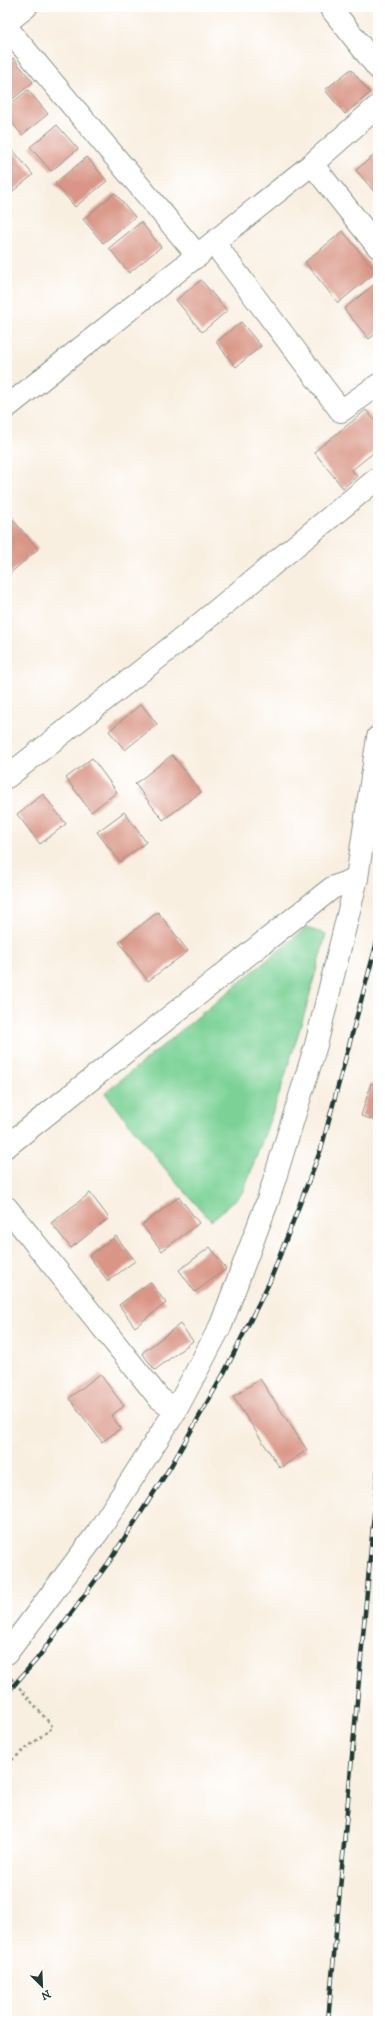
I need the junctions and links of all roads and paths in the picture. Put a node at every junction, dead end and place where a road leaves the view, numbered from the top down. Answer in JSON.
{"nodes":[{"id":1,"x":26,"y":7,"type":"edge"},
{"id":2,"x":330,"y":7,"type":"edge"},
{"id":3,"x":7,"y":22,"type":"edge"},
{"id":4,"x":7,"y":28,"type":"edge"},
{"id":5,"x":378,"y":68,"type":"edge"},
{"id":6,"x":378,"y":106,"type":"edge"},
{"id":7,"x":312,"y":164,"type":"junction"},
{"id":8,"x":378,"y":247,"type":"edge"},
{"id":9,"x":206,"y":250,"type":"junction"},
{"id":10,"x":378,"y":385,"type":"edge"},
{"id":11,"x":7,"y":407,"type":"edge"},
{"id":12,"x":378,"y":478,"type":"edge"},
{"id":13,"x":378,"y":738,"type":"edge"},
{"id":14,"x":7,"y":777,"type":"edge"},
{"id":15,"x":357,"y":878,"type":"junction"},
{"id":16,"x":7,"y":1146,"type":"edge"},
{"id":17,"x":7,"y":1208,"type":"edge"},
{"id":18,"x":176,"y":1410,"type":"junction"},
{"id":19,"x":7,"y":1653,"type":"edge"},
{"id":20,"x":7,"y":1673,"type":"edge"},
{"id":21,"x":7,"y":1764,"type":"edge"}],
"edges":[{"from":1,"to":3,"type":"street"},
{"from":2,"to":5,"type":"street"},
{"from":4,"to":9,"type":"street"},
{"from":6,"to":7,"type":"street"},
{"from":7,"to":8,"type":"street"},
{"from":7,"to":9,"type":"street"},
{"from":9,"to":10,"type":"street"},
{"from":9,"to":11,"type":"street"},
{"from":12,"to":14,"type":"street"},
{"from":13,"to":15,"type":"street"},
{"from":15,"to":16,"type":"street"},
{"from":15,"to":18,"type":"street"},
{"from":17,"to":18,"type":"street"},
{"from":18,"to":19,"type":"street"},
{"from":20,"to":21,"type":"path"}]}
